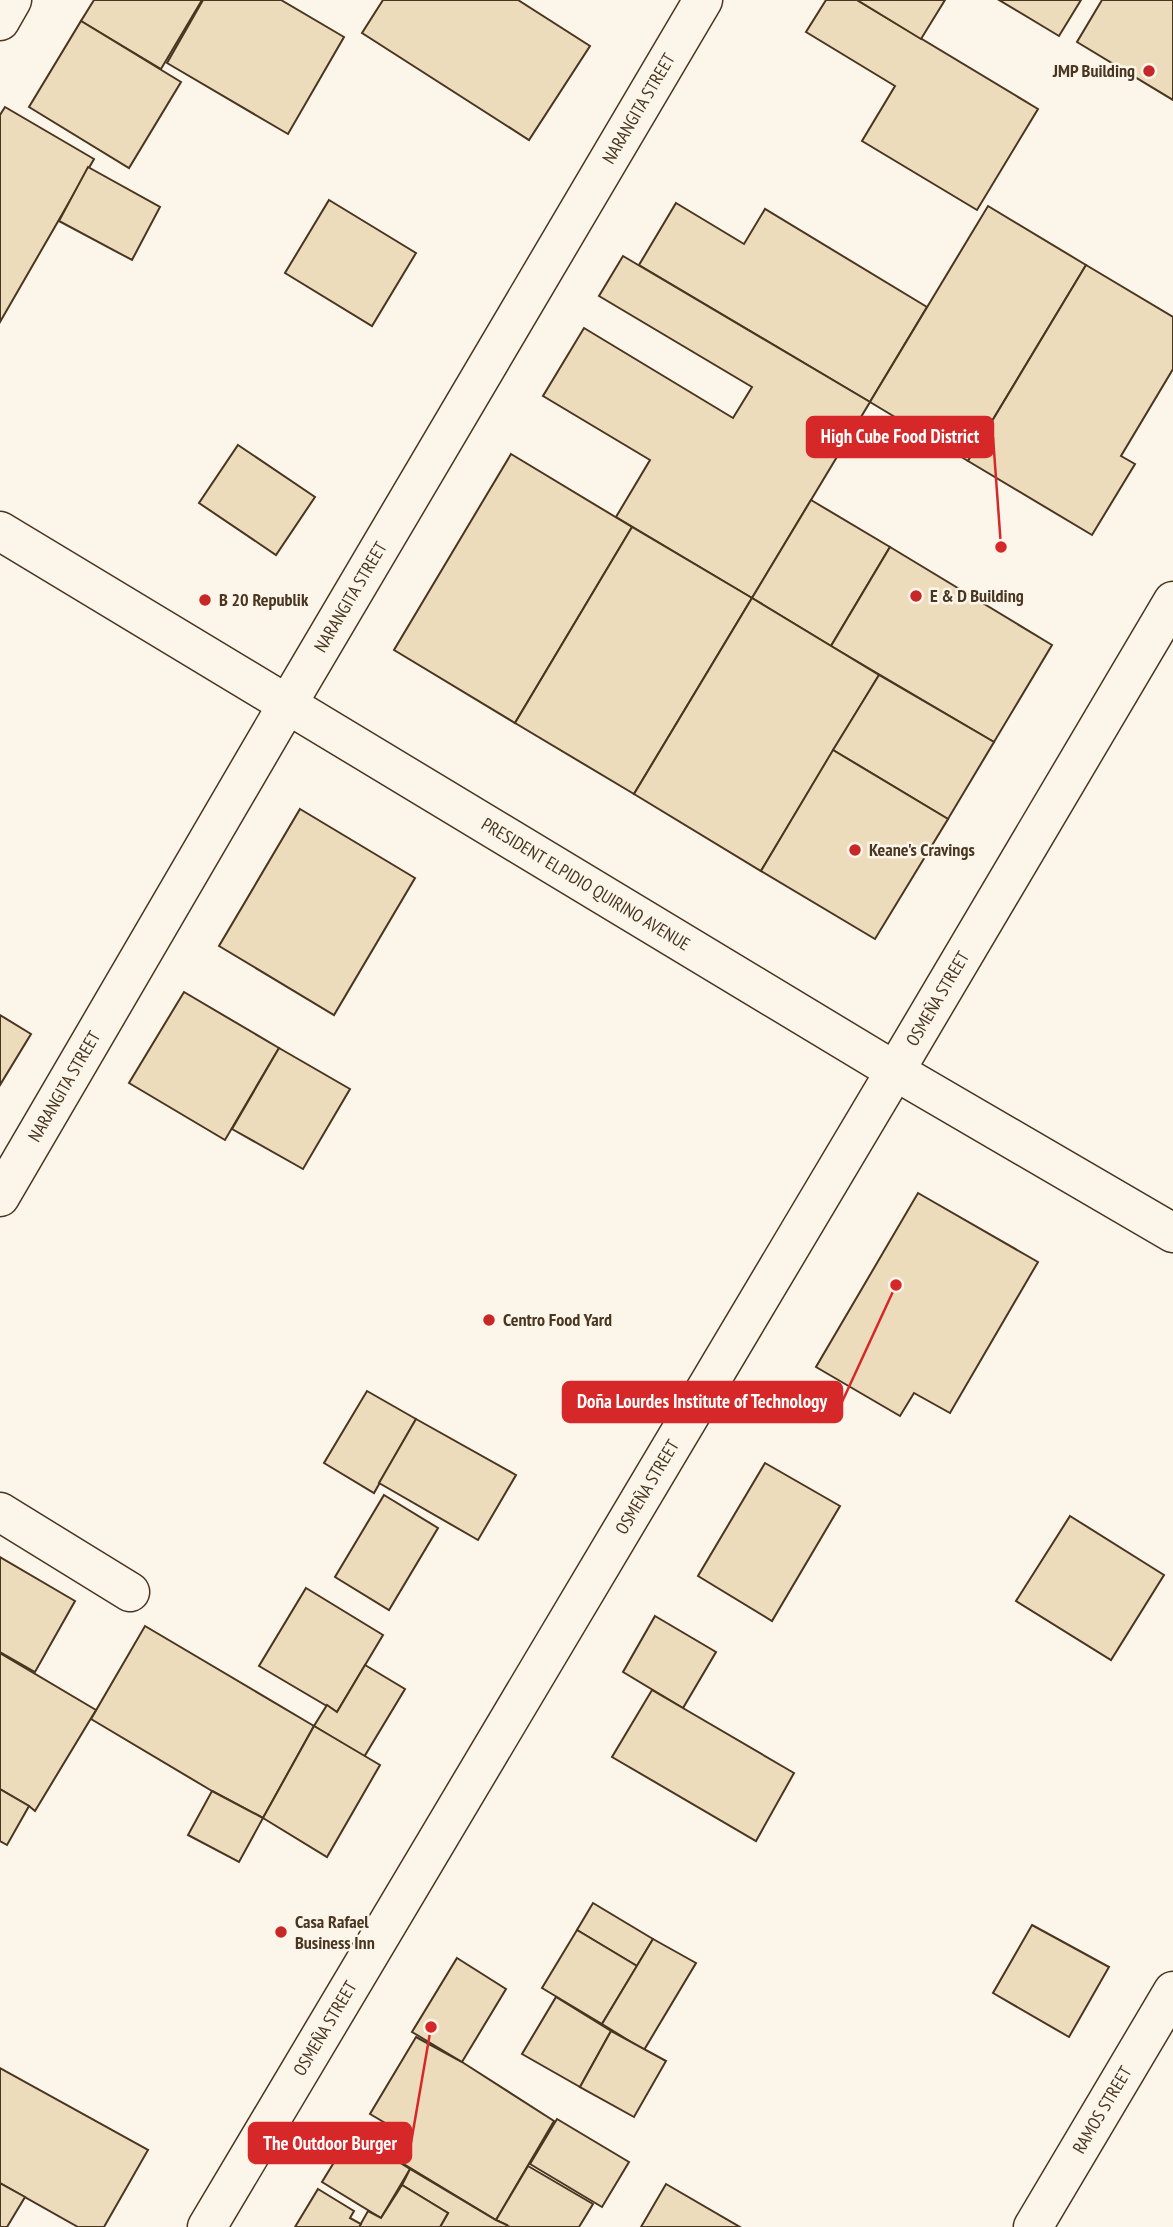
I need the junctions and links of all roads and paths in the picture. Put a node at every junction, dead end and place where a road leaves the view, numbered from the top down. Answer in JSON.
{"nodes":[{"id":1,"x":12,"y":0,"type":"edge"},
{"id":2,"x":703,"y":0,"type":"edge"},
{"id":3,"x":0,"y":21,"type":"edge"},
{"id":4,"x":0,"y":531,"type":"edge"},
{"id":5,"x":1173,"y":601,"type":"edge"},
{"id":6,"x":287,"y":705,"type":"junction"},
{"id":7,"x":895,"y":1071,"type":"junction"},
{"id":8,"x":0,"y":1197,"type":"edge"},
{"id":9,"x":1173,"y":1233,"type":"edge"},
{"id":10,"x":0,"y":1512,"type":"edge"},
{"id":11,"x":130,"y":1592,"type":"dead end"},
{"id":12,"x":1173,"y":1991,"type":"edge"},
{"id":13,"x":207,"y":2227,"type":"edge"},
{"id":14,"x":1033,"y":2227,"type":"edge"}],
"edges":[{"from":1,"to":3,"type":"street"},
{"from":2,"to":6,"type":"street","name":"NARANGITA STREET"},
{"from":4,"to":6,"type":"street","name":"PRESIDENT ELPIDIO QUIRINO AVENUE"},
{"from":5,"to":7,"type":"street","name":"OSMEÑA STREET"},
{"from":6,"to":7,"type":"street","name":"PRESIDENT ELPIDIO QUIRINO AVENUE"},
{"from":6,"to":8,"type":"street","name":"NARANGITA STREET"},
{"from":7,"to":9,"type":"street","name":"PRESIDENT ELPIDIO QUIRINO AVENUE"},
{"from":7,"to":13,"type":"street","name":"OSMEÑA STREET"},
{"from":10,"to":11,"type":"street"},
{"from":12,"to":14,"type":"street","name":"RAMOS STREET"}]}
